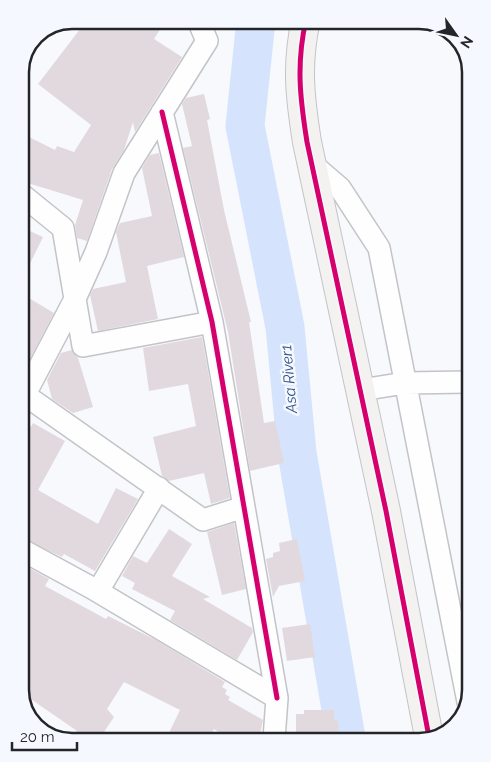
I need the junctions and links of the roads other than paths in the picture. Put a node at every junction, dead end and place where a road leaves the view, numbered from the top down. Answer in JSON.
{"nodes":[{"id":1,"x":202,"y":29,"type":"edge"},
{"id":2,"x":304,"y":29,"type":"edge"},
{"id":3,"x":162,"y":112,"type":"junction"},
{"id":4,"x":312,"y":164,"type":"junction"},
{"id":5,"x":29,"y":200,"type":"edge"},
{"id":6,"x":74,"y":301,"type":"junction"},
{"id":7,"x":212,"y":322,"type":"junction"},
{"id":8,"x":462,"y":382,"type":"edge"},
{"id":9,"x":405,"y":383,"type":"junction"},
{"id":10,"x":29,"y":387,"type":"edge"},
{"id":11,"x":361,"y":390,"type":"junction"},
{"id":12,"x":29,"y":400,"type":"edge"},
{"id":13,"x":158,"y":488,"type":"junction"},
{"id":14,"x":244,"y":507,"type":"junction"},
{"id":15,"x":29,"y":554,"type":"edge"},
{"id":16,"x":98,"y":591,"type":"junction"},
{"id":17,"x":462,"y":672,"type":"edge"},
{"id":18,"x":277,"y":698,"type":"junction"},
{"id":19,"x":428,"y":732,"type":"edge"},
{"id":20,"x":274,"y":733,"type":"edge"}],
"edges":[{"from":1,"to":3,"type":"street"},
{"from":2,"to":4,"type":"street"},
{"from":3,"to":6,"type":"street"},
{"from":3,"to":7,"type":"street"},
{"from":4,"to":9,"type":"street"},
{"from":4,"to":11,"type":"street"},
{"from":5,"to":6,"type":"street"},
{"from":6,"to":7,"type":"street"},
{"from":6,"to":10,"type":"street"},
{"from":7,"to":14,"type":"street"},
{"from":8,"to":9,"type":"street"},
{"from":9,"to":11,"type":"street"},
{"from":9,"to":17,"type":"street"},
{"from":11,"to":19,"type":"street"},
{"from":12,"to":13,"type":"street"},
{"from":13,"to":14,"type":"street"},
{"from":13,"to":16,"type":"street"},
{"from":14,"to":18,"type":"street"},
{"from":15,"to":16,"type":"street"},
{"from":16,"to":18,"type":"street"},
{"from":18,"to":20,"type":"street"}]}
